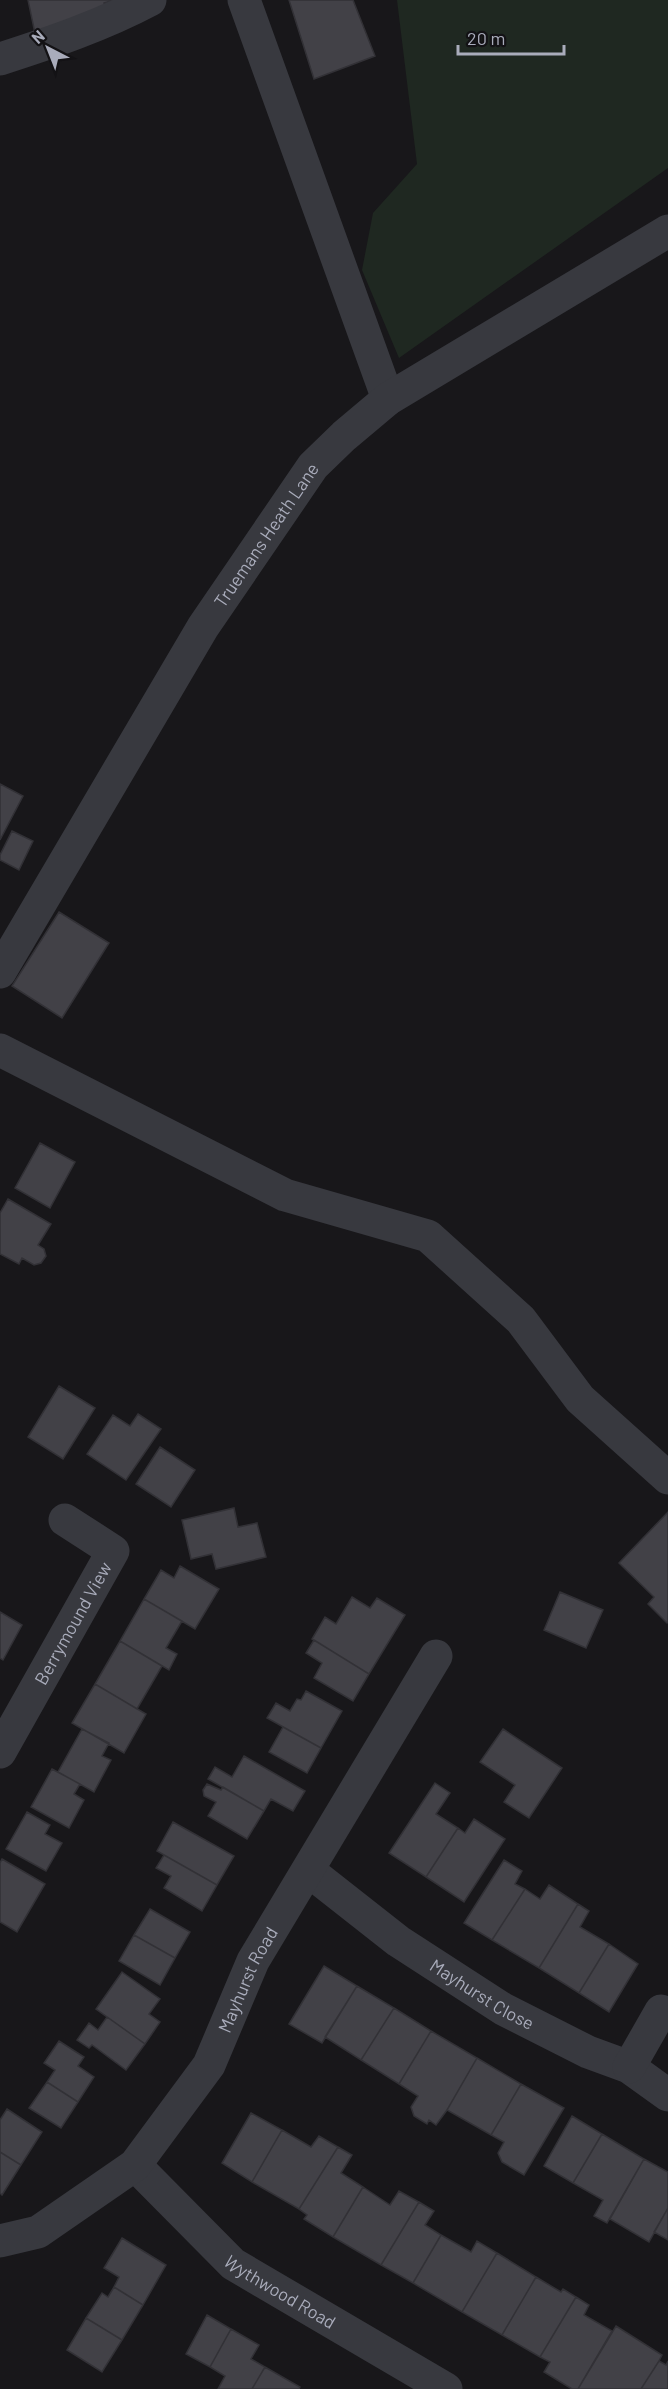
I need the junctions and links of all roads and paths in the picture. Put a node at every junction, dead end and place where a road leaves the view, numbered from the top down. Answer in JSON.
{"nodes":[{"id":1,"x":150,"y":0,"type":"edge"},
{"id":2,"x":244,"y":0,"type":"edge"},
{"id":3,"x":0,"y":59,"type":"edge"},
{"id":4,"x":668,"y":231,"type":"edge"},
{"id":5,"x":388,"y":399,"type":"junction"},
{"id":6,"x":0,"y":972,"type":"edge"},
{"id":7,"x":0,"y":1050,"type":"edge"},
{"id":8,"x":668,"y":1478,"type":"edge"},
{"id":9,"x":65,"y":1520,"type":"dead end"},
{"id":10,"x":436,"y":1656,"type":"dead end"},
{"id":11,"x":2,"y":1745,"type":"edge"},
{"id":12,"x":309,"y":1871,"type":"junction"},
{"id":13,"x":661,"y":2011,"type":"dead end"},
{"id":14,"x":629,"y":2067,"type":"junction"},
{"id":15,"x":668,"y":2095,"type":"edge"},
{"id":16,"x":135,"y":2165,"type":"junction"},
{"id":17,"x":0,"y":2241,"type":"edge"},
{"id":18,"x":446,"y":2389,"type":"edge"}],
"edges":[{"from":1,"to":3,"type":"street"},
{"from":2,"to":5,"type":"street"},
{"from":4,"to":5,"type":"street","name":"Truemans Heath Lane"},
{"from":5,"to":6,"type":"street","name":"Truemans Heath Lane"},
{"from":7,"to":8,"type":"street"},
{"from":9,"to":11,"type":"street","name":"Berrymound View"},
{"from":10,"to":12,"type":"street","name":"Mayhurst Road"},
{"from":12,"to":14,"type":"street","name":"Mayhurst Close"},
{"from":12,"to":16,"type":"street","name":"Mayhurst Road"},
{"from":13,"to":14,"type":"street"},
{"from":14,"to":15,"type":"street","name":"Mayhurst Close"},
{"from":16,"to":17,"type":"street","name":"Mayhurst Road"},
{"from":16,"to":18,"type":"street","name":"Wythwood Road"}]}
